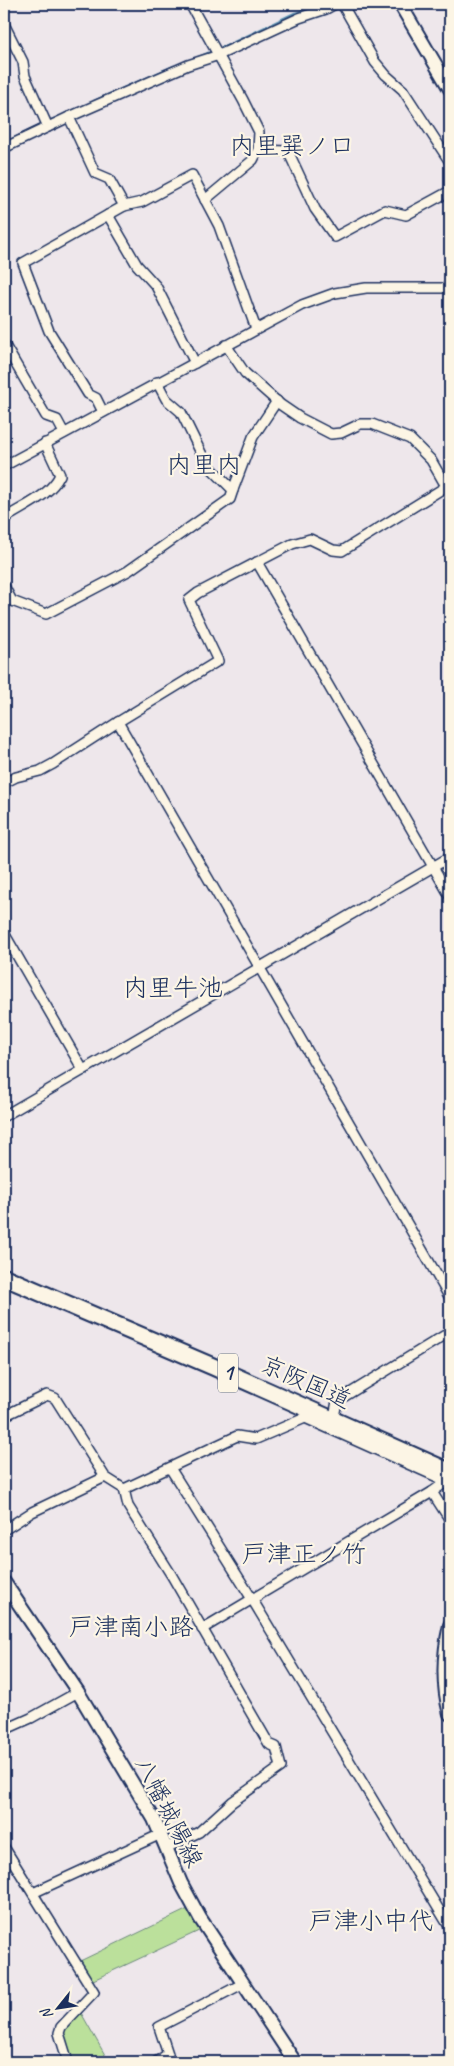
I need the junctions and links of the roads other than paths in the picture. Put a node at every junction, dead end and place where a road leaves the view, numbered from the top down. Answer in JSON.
{"nodes":[{"id":1,"x":190,"y":4,"type":"edge"},
{"id":2,"x":335,"y":4,"type":"edge"},
{"id":3,"x":342,"y":4,"type":"edge"},
{"id":4,"x":400,"y":4,"type":"edge"},
{"id":5,"x":4,"y":24,"type":"edge"},
{"id":6,"x":219,"y":55,"type":"junction"},
{"id":7,"x":450,"y":89,"type":"edge"},
{"id":8,"x":68,"y":117,"type":"junction"},
{"id":9,"x":48,"y":127,"type":"junction"},
{"id":10,"x":4,"y":148,"type":"edge"},
{"id":11,"x":258,"y":150,"type":"junction"},
{"id":12,"x":450,"y":162,"type":"edge"},
{"id":13,"x":450,"y":191,"type":"edge"},
{"id":14,"x":205,"y":200,"type":"junction"},
{"id":15,"x":124,"y":206,"type":"junction"},
{"id":16,"x":108,"y":215,"type":"junction"},
{"id":17,"x":450,"y":288,"type":"edge"},
{"id":18,"x":256,"y":330,"type":"junction"},
{"id":19,"x":4,"y":344,"type":"edge"},
{"id":20,"x":226,"y":345,"type":"junction"},
{"id":21,"x":195,"y":363,"type":"junction"},
{"id":22,"x":157,"y":382,"type":"junction"},
{"id":23,"x":277,"y":401,"type":"junction"},
{"id":24,"x":103,"y":412,"type":"junction"},
{"id":25,"x":64,"y":433,"type":"junction"},
{"id":26,"x":45,"y":443,"type":"junction"},
{"id":27,"x":4,"y":466,"type":"edge"},
{"id":28,"x":233,"y":490,"type":"junction"},
{"id":29,"x":448,"y":490,"type":"edge"},
{"id":30,"x":4,"y":519,"type":"edge"},
{"id":31,"x":257,"y":562,"type":"junction"},
{"id":32,"x":4,"y":586,"type":"edge"},
{"id":33,"x":118,"y":722,"type":"junction"},
{"id":34,"x":4,"y":783,"type":"edge"},
{"id":35,"x":450,"y":857,"type":"edge"},
{"id":36,"x":434,"y":867,"type":"junction"},
{"id":37,"x":450,"y":896,"type":"edge"},
{"id":38,"x":4,"y":933,"type":"edge"},
{"id":39,"x":260,"y":968,"type":"junction"},
{"id":40,"x":84,"y":1070,"type":"junction"},
{"id":41,"x":4,"y":1116,"type":"edge"},
{"id":42,"x":4,"y":1265,"type":"edge"},
{"id":43,"x":4,"y":1276,"type":"edge"},
{"id":44,"x":450,"y":1298,"type":"edge"},
{"id":45,"x":450,"y":1332,"type":"edge"},
{"id":46,"x":335,"y":1412,"type":"junction"},
{"id":47,"x":4,"y":1416,"type":"edge"},
{"id":48,"x":450,"y":1461,"type":"edge"},
{"id":49,"x":170,"y":1468,"type":"junction"},
{"id":50,"x":105,"y":1477,"type":"junction"},
{"id":51,"x":449,"y":1477,"type":"edge"},
{"id":52,"x":124,"y":1489,"type":"junction"},
{"id":53,"x":432,"y":1492,"type":"junction"},
{"id":54,"x":450,"y":1520,"type":"edge"},
{"id":55,"x":4,"y":1530,"type":"edge"},
{"id":56,"x":4,"y":1582,"type":"edge"},
{"id":57,"x":252,"y":1599,"type":"junction"},
{"id":58,"x":450,"y":1625,"type":"edge"},
{"id":59,"x":202,"y":1629,"type":"junction"},
{"id":60,"x":78,"y":1692,"type":"junction"},
{"id":61,"x":450,"y":1714,"type":"edge"},
{"id":62,"x":4,"y":1730,"type":"edge"},
{"id":63,"x":161,"y":1834,"type":"junction"},
{"id":64,"x":4,"y":1847,"type":"edge"},
{"id":65,"x":166,"y":1848,"type":"junction"},
{"id":66,"x":33,"y":1893,"type":"junction"},
{"id":67,"x":450,"y":1928,"type":"edge"},
{"id":68,"x":244,"y":1983,"type":"junction"},
{"id":69,"x":68,"y":2062,"type":"edge"},
{"id":70,"x":156,"y":2062,"type":"edge"},
{"id":71,"x":295,"y":2062,"type":"edge"}],
"edges":[{"from":1,"to":6,"type":"street"},
{"from":2,"to":6,"type":"street"},
{"from":3,"to":12,"type":"street"},
{"from":4,"to":7,"type":"main road"},
{"from":5,"to":9,"type":"street"},
{"from":6,"to":8,"type":"street"},
{"from":6,"to":11,"type":"street"},
{"from":8,"to":9,"type":"street"},
{"from":8,"to":15,"type":"street"},
{"from":9,"to":10,"type":"street"},
{"from":11,"to":13,"type":"street"},
{"from":11,"to":14,"type":"street"},
{"from":14,"to":15,"type":"street"},
{"from":14,"to":18,"type":"street"},
{"from":15,"to":16,"type":"street"},
{"from":16,"to":21,"type":"street"},
{"from":16,"to":24,"type":"street"},
{"from":17,"to":18,"type":"street"},
{"from":18,"to":20,"type":"street"},
{"from":19,"to":25,"type":"street"},
{"from":20,"to":21,"type":"street"},
{"from":20,"to":23,"type":"street"},
{"from":21,"to":22,"type":"street"},
{"from":22,"to":24,"type":"street"},
{"from":22,"to":28,"type":"street"},
{"from":23,"to":28,"type":"street"},
{"from":23,"to":29,"type":"street"},
{"from":24,"to":25,"type":"street"},
{"from":25,"to":26,"type":"street"},
{"from":26,"to":27,"type":"street"},
{"from":26,"to":30,"type":"street"},
{"from":28,"to":32,"type":"street"},
{"from":29,"to":31,"type":"street"},
{"from":31,"to":33,"type":"street"},
{"from":31,"to":36,"type":"street"},
{"from":33,"to":34,"type":"street"},
{"from":33,"to":39,"type":"street"},
{"from":35,"to":36,"type":"street"},
{"from":36,"to":37,"type":"street"},
{"from":36,"to":39,"type":"street"},
{"from":38,"to":40,"type":"street"},
{"from":39,"to":40,"type":"street"},
{"from":39,"to":44,"type":"street"},
{"from":40,"to":41,"type":"street"},
{"from":42,"to":46,"type":"highway","name":"京阪国道","number":"1"},
{"from":43,"to":51,"type":"highway","name":"京阪国道","number":"1"},
{"from":45,"to":46,"type":"street"},
{"from":46,"to":48,"type":"highway","name":"京阪国道","number":"1"},
{"from":47,"to":50,"type":"street"},
{"from":49,"to":51,"type":"street"},
{"from":49,"to":52,"type":"street"},
{"from":49,"to":57,"type":"street"},
{"from":50,"to":52,"type":"street"},
{"from":50,"to":55,"type":"street"},
{"from":51,"to":53,"type":"street"},
{"from":52,"to":59,"type":"street"},
{"from":53,"to":54,"type":"street"},
{"from":53,"to":57,"type":"street"},
{"from":56,"to":60,"type":"main road","name":"八幡城陽線"},
{"from":57,"to":59,"type":"street"},
{"from":57,"to":67,"type":"street"},
{"from":58,"to":61,"type":"main road"},
{"from":59,"to":65,"type":"street"},
{"from":60,"to":62,"type":"street"},
{"from":60,"to":63,"type":"main road","name":"八幡城陽線"},
{"from":63,"to":65,"type":"main road","name":"八幡城陽線"},
{"from":63,"to":66,"type":"street"},
{"from":64,"to":66,"type":"street"},
{"from":65,"to":68,"type":"main road","name":"八幡城陽線"},
{"from":66,"to":69,"type":"street"},
{"from":68,"to":70,"type":"street"},
{"from":68,"to":71,"type":"main road","name":"八幡城陽線"}]}
